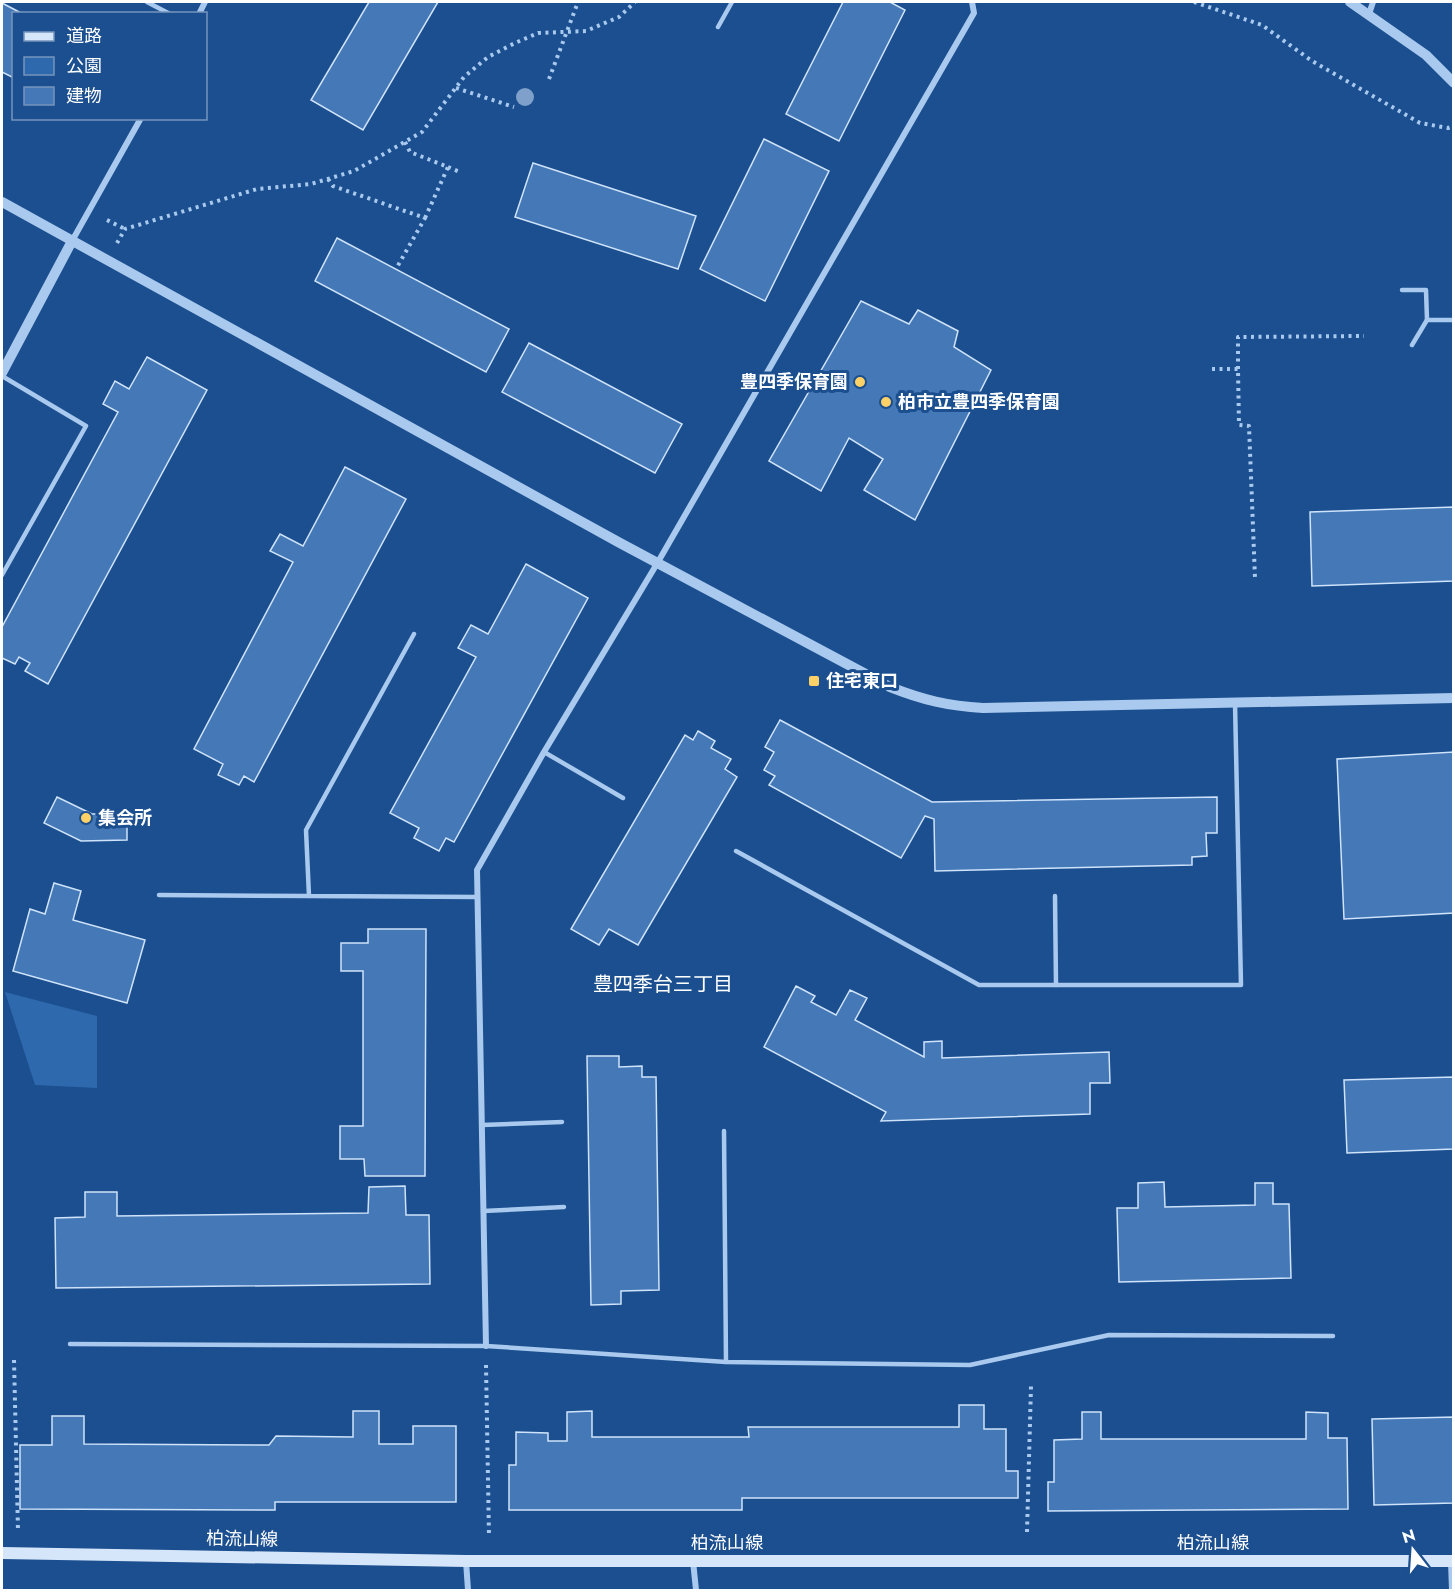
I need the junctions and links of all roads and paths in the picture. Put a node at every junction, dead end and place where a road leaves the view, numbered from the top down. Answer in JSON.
{"nodes":[{"id":1,"x":147,"y":2,"type":"edge"},
{"id":2,"x":578,"y":2,"type":"edge"},
{"id":3,"x":636,"y":2,"type":"edge"},
{"id":4,"x":732,"y":2,"type":"edge"},
{"id":5,"x":972,"y":2,"type":"edge"},
{"id":6,"x":1194,"y":2,"type":"edge"},
{"id":7,"x":1350,"y":2,"type":"edge"},
{"id":8,"x":1373,"y":2,"type":"edge"},
{"id":9,"x":166,"y":12,"type":"edge"},
{"id":10,"x":1369,"y":14,"type":"junction"},
{"id":11,"x":718,"y":27,"type":"dead end"},
{"id":12,"x":567,"y":31,"type":"junction"},
{"id":13,"x":549,"y":79,"type":"dead end"},
{"id":14,"x":1454,"y":83,"type":"edge"},
{"id":15,"x":456,"y":88,"type":"junction"},
{"id":16,"x":514,"y":107,"type":"dead end"},
{"id":17,"x":140,"y":120,"type":"edge"},
{"id":18,"x":1454,"y":126,"type":"edge"},
{"id":19,"x":405,"y":142,"type":"junction"},
{"id":20,"x":448,"y":167,"type":"junction"},
{"id":21,"x":460,"y":172,"type":"dead end"},
{"id":22,"x":328,"y":179,"type":"junction"},
{"id":23,"x":2,"y":202,"type":"edge"},
{"id":24,"x":425,"y":218,"type":"junction"},
{"id":25,"x":72,"y":241,"type":"junction"},
{"id":26,"x":106,"y":261,"type":"junction"},
{"id":27,"x":396,"y":269,"type":"dead end"},
{"id":28,"x":1402,"y":290,"type":"dead end"},
{"id":29,"x":1427,"y":320,"type":"junction"},
{"id":30,"x":1454,"y":320,"type":"edge"},
{"id":31,"x":1364,"y":336,"type":"dead end"},
{"id":32,"x":1412,"y":345,"type":"dead end"},
{"id":33,"x":1212,"y":369,"type":"dead end"},
{"id":34,"x":1238,"y":369,"type":"junction"},
{"id":35,"x":2,"y":375,"type":"edge"},
{"id":36,"x":658,"y":562,"type":"junction"},
{"id":37,"x":2,"y":575,"type":"edge"},
{"id":38,"x":1255,"y":578,"type":"dead end"},
{"id":39,"x":414,"y":634,"type":"dead end"},
{"id":40,"x":1454,"y":698,"type":"edge"},
{"id":41,"x":1235,"y":703,"type":"junction"},
{"id":42,"x":544,"y":752,"type":"junction"},
{"id":43,"x":623,"y":798,"type":"dead end"},
{"id":44,"x":736,"y":851,"type":"dead end"},
{"id":45,"x":159,"y":895,"type":"dead end"},
{"id":46,"x":309,"y":896,"type":"junction"},
{"id":47,"x":1055,"y":896,"type":"dead end"},
{"id":48,"x":477,"y":897,"type":"junction"},
{"id":49,"x":1056,"y":985,"type":"junction"},
{"id":50,"x":562,"y":1122,"type":"dead end"},
{"id":51,"x":482,"y":1125,"type":"junction"},
{"id":52,"x":724,"y":1131,"type":"dead end"},
{"id":53,"x":564,"y":1207,"type":"dead end"},
{"id":54,"x":483,"y":1210,"type":"junction"},
{"id":55,"x":1333,"y":1336,"type":"dead end"},
{"id":56,"x":70,"y":1344,"type":"dead end"},
{"id":57,"x":486,"y":1346,"type":"junction"},
{"id":58,"x":14,"y":1360,"type":"dead end"},
{"id":59,"x":726,"y":1362,"type":"junction"},
{"id":60,"x":1031,"y":1386,"type":"dead end"},
{"id":61,"x":1027,"y":1532,"type":"dead end"},
{"id":62,"x":18,"y":1538,"type":"dead end"},
{"id":63,"x":489,"y":1538,"type":"dead end"},
{"id":64,"x":2,"y":1553,"type":"edge"},
{"id":65,"x":466,"y":1561,"type":"junction"},
{"id":66,"x":693,"y":1561,"type":"junction"},
{"id":67,"x":1452,"y":1562,"type":"edge"},
{"id":68,"x":468,"y":1590,"type":"edge"},
{"id":69,"x":696,"y":1590,"type":"edge"},
{"id":70,"x":1452,"y":1590,"type":"edge"}],
"edges":[{"from":1,"to":9,"type":"lane"},
{"from":2,"to":12,"type":"path"},
{"from":3,"to":12,"type":"path"},
{"from":4,"to":11,"type":"lane"},
{"from":5,"to":36,"type":"street"},
{"from":6,"to":18,"type":"path"},
{"from":7,"to":10,"type":"street"},
{"from":8,"to":10,"type":"street"},
{"from":10,"to":14,"type":"street"},
{"from":12,"to":13,"type":"path"},
{"from":12,"to":15,"type":"path"},
{"from":15,"to":16,"type":"path"},
{"from":15,"to":19,"type":"path"},
{"from":17,"to":25,"type":"street"},
{"from":19,"to":20,"type":"path"},
{"from":19,"to":22,"type":"path"},
{"from":20,"to":21,"type":"path"},
{"from":20,"to":24,"type":"path"},
{"from":22,"to":24,"type":"path"},
{"from":22,"to":26,"type":"path"},
{"from":23,"to":25,"type":"street"},
{"from":24,"to":27,"type":"path"},
{"from":25,"to":26,"type":"street"},
{"from":25,"to":35,"type":"street"},
{"from":26,"to":36,"type":"street"},
{"from":28,"to":29,"type":"lane"},
{"from":29,"to":30,"type":"lane"},
{"from":29,"to":32,"type":"lane"},
{"from":31,"to":34,"type":"path"},
{"from":33,"to":34,"type":"path"},
{"from":34,"to":38,"type":"path"},
{"from":35,"to":37,"type":"lane"},
{"from":36,"to":41,"type":"street"},
{"from":36,"to":42,"type":"street"},
{"from":39,"to":46,"type":"lane"},
{"from":40,"to":41,"type":"street"},
{"from":41,"to":49,"type":"lane"},
{"from":42,"to":43,"type":"lane"},
{"from":42,"to":48,"type":"street"},
{"from":44,"to":49,"type":"lane"},
{"from":45,"to":46,"type":"lane"},
{"from":46,"to":48,"type":"lane"},
{"from":47,"to":49,"type":"lane"},
{"from":48,"to":51,"type":"street"},
{"from":50,"to":51,"type":"lane"},
{"from":51,"to":54,"type":"street"},
{"from":52,"to":59,"type":"lane"},
{"from":53,"to":54,"type":"lane"},
{"from":54,"to":57,"type":"street"},
{"from":55,"to":59,"type":"lane"},
{"from":56,"to":57,"type":"lane"},
{"from":57,"to":59,"type":"lane"},
{"from":57,"to":63,"type":"path"},
{"from":58,"to":62,"type":"path"},
{"from":60,"to":61,"type":"path"},
{"from":64,"to":65,"type":"main road","name":"柏流山線"},
{"from":65,"to":66,"type":"main road","name":"柏流山線"},
{"from":65,"to":68,"type":"street"},
{"from":66,"to":67,"type":"main road","name":"柏流山線"},
{"from":66,"to":69,"type":"street"},
{"from":67,"to":70,"type":"street"}]}
